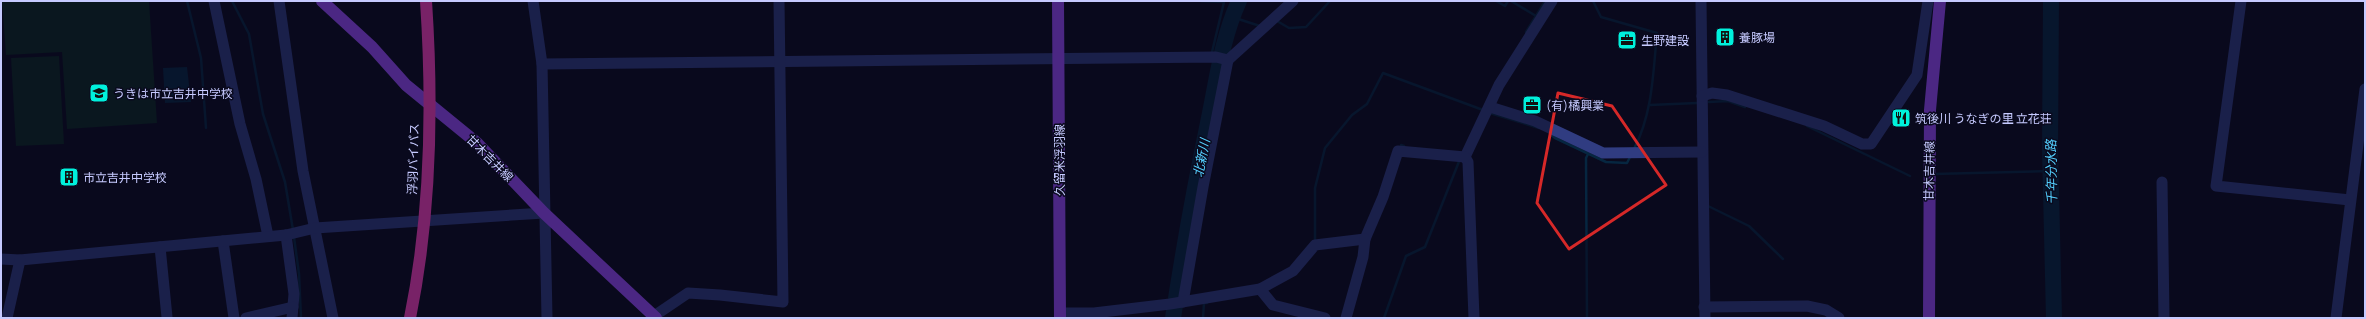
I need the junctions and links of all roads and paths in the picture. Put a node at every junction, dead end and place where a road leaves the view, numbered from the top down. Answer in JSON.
{"nodes":[{"id":1,"x":214,"y":1,"type":"edge"},
{"id":2,"x":279,"y":1,"type":"edge"},
{"id":3,"x":322,"y":1,"type":"edge"},
{"id":4,"x":426,"y":1,"type":"edge"},
{"id":5,"x":533,"y":1,"type":"edge"},
{"id":6,"x":779,"y":1,"type":"edge"},
{"id":7,"x":1058,"y":1,"type":"edge"},
{"id":8,"x":1293,"y":1,"type":"edge"},
{"id":9,"x":1552,"y":1,"type":"edge"},
{"id":10,"x":1701,"y":1,"type":"edge"},
{"id":11,"x":1928,"y":1,"type":"edge"},
{"id":12,"x":1940,"y":1,"type":"edge"},
{"id":13,"x":2240,"y":1,"type":"edge"},
{"id":14,"x":1058,"y":58,"type":"junction"},
{"id":15,"x":1223,"y":58,"type":"junction"},
{"id":16,"x":780,"y":62,"type":"junction"},
{"id":17,"x":542,"y":64,"type":"junction"},
{"id":18,"x":2365,"y":89,"type":"edge"},
{"id":19,"x":1702,"y":96,"type":"junction"},
{"id":20,"x":429,"y":104,"type":"junction"},
{"id":21,"x":1488,"y":111,"type":"junction"},
{"id":22,"x":1702,"y":152,"type":"junction"},
{"id":23,"x":1462,"y":157,"type":"junction"},
{"id":24,"x":2162,"y":182,"type":"dead end"},
{"id":25,"x":2350,"y":200,"type":"junction"},
{"id":26,"x":544,"y":212,"type":"junction"},
{"id":27,"x":424,"y":221,"type":"junction"},
{"id":28,"x":315,"y":228,"type":"junction"},
{"id":29,"x":288,"y":234,"type":"junction"},
{"id":30,"x":268,"y":236,"type":"junction"},
{"id":31,"x":1365,"y":239,"type":"junction"},
{"id":32,"x":222,"y":241,"type":"junction"},
{"id":33,"x":160,"y":247,"type":"junction"},
{"id":34,"x":1,"y":259,"type":"edge"},
{"id":35,"x":20,"y":260,"type":"junction"},
{"id":36,"x":1261,"y":291,"type":"junction"},
{"id":37,"x":1177,"y":303,"type":"junction"},
{"id":38,"x":293,"y":307,"type":"junction"},
{"id":39,"x":1704,"y":313,"type":"edge"},
{"id":40,"x":1060,"y":315,"type":"edge"},
{"id":41,"x":1094,"y":316,"type":"edge"},
{"id":42,"x":167,"y":317,"type":"dead end"},
{"id":43,"x":655,"y":317,"type":"edge"},
{"id":44,"x":7,"y":318,"type":"edge"},
{"id":45,"x":234,"y":318,"type":"edge"},
{"id":46,"x":246,"y":318,"type":"edge"},
{"id":47,"x":292,"y":318,"type":"edge"},
{"id":48,"x":333,"y":318,"type":"edge"},
{"id":49,"x":410,"y":318,"type":"edge"},
{"id":50,"x":547,"y":318,"type":"edge"},
{"id":51,"x":1325,"y":318,"type":"edge"},
{"id":52,"x":1346,"y":318,"type":"edge"},
{"id":53,"x":1474,"y":318,"type":"edge"},
{"id":54,"x":1839,"y":318,"type":"edge"},
{"id":55,"x":1929,"y":318,"type":"edge"},
{"id":56,"x":2164,"y":318,"type":"edge"},
{"id":57,"x":2336,"y":318,"type":"edge"}],
"edges":[{"from":1,"to":30,"type":"street"},
{"from":2,"to":28,"type":"street"},
{"from":3,"to":20,"type":"main road","name":"甘木吉井線"},
{"from":4,"to":20,"type":"highway","name":"浮羽バイパス"},
{"from":5,"to":17,"type":"street"},
{"from":6,"to":16,"type":"street"},
{"from":7,"to":14,"type":"main road","name":"久留米浮羽線"},
{"from":8,"to":15,"type":"street"},
{"from":9,"to":21,"type":"street"},
{"from":10,"to":19,"type":"street"},
{"from":11,"to":19,"type":"street"},
{"from":12,"to":55,"type":"main road","name":"甘木吉井線"},
{"from":13,"to":25,"type":"street"},
{"from":14,"to":15,"type":"street"},
{"from":14,"to":16,"type":"street"},
{"from":14,"to":40,"type":"main road","name":"久留米浮羽線"},
{"from":15,"to":37,"type":"street"},
{"from":16,"to":17,"type":"street"},
{"from":16,"to":43,"type":"street"},
{"from":17,"to":26,"type":"street"},
{"from":18,"to":25,"type":"street"},
{"from":19,"to":22,"type":"street"},
{"from":20,"to":26,"type":"main road","name":"甘木吉井線"},
{"from":20,"to":27,"type":"highway","name":"浮羽バイパス"},
{"from":21,"to":22,"type":"street"},
{"from":21,"to":23,"type":"street"},
{"from":22,"to":39,"type":"street"},
{"from":23,"to":31,"type":"street"},
{"from":23,"to":53,"type":"street"},
{"from":24,"to":56,"type":"street"},
{"from":25,"to":57,"type":"street"},
{"from":26,"to":27,"type":"street"},
{"from":26,"to":43,"type":"main road","name":"甘木吉井線"},
{"from":26,"to":50,"type":"street"},
{"from":27,"to":28,"type":"street"},
{"from":27,"to":49,"type":"highway","name":"浮羽バイパス"},
{"from":28,"to":29,"type":"street"},
{"from":28,"to":48,"type":"street"},
{"from":29,"to":30,"type":"street"},
{"from":29,"to":38,"type":"street"},
{"from":30,"to":32,"type":"street"},
{"from":31,"to":36,"type":"street"},
{"from":31,"to":52,"type":"street"},
{"from":32,"to":33,"type":"street"},
{"from":32,"to":45,"type":"street"},
{"from":33,"to":35,"type":"street"},
{"from":33,"to":42,"type":"street"},
{"from":34,"to":35,"type":"street"},
{"from":35,"to":44,"type":"street"},
{"from":36,"to":37,"type":"street"},
{"from":36,"to":51,"type":"street"},
{"from":37,"to":41,"type":"street"},
{"from":38,"to":46,"type":"street"},
{"from":38,"to":47,"type":"street"},
{"from":39,"to":54,"type":"street"},
{"from":40,"to":41,"type":"street"}]}
